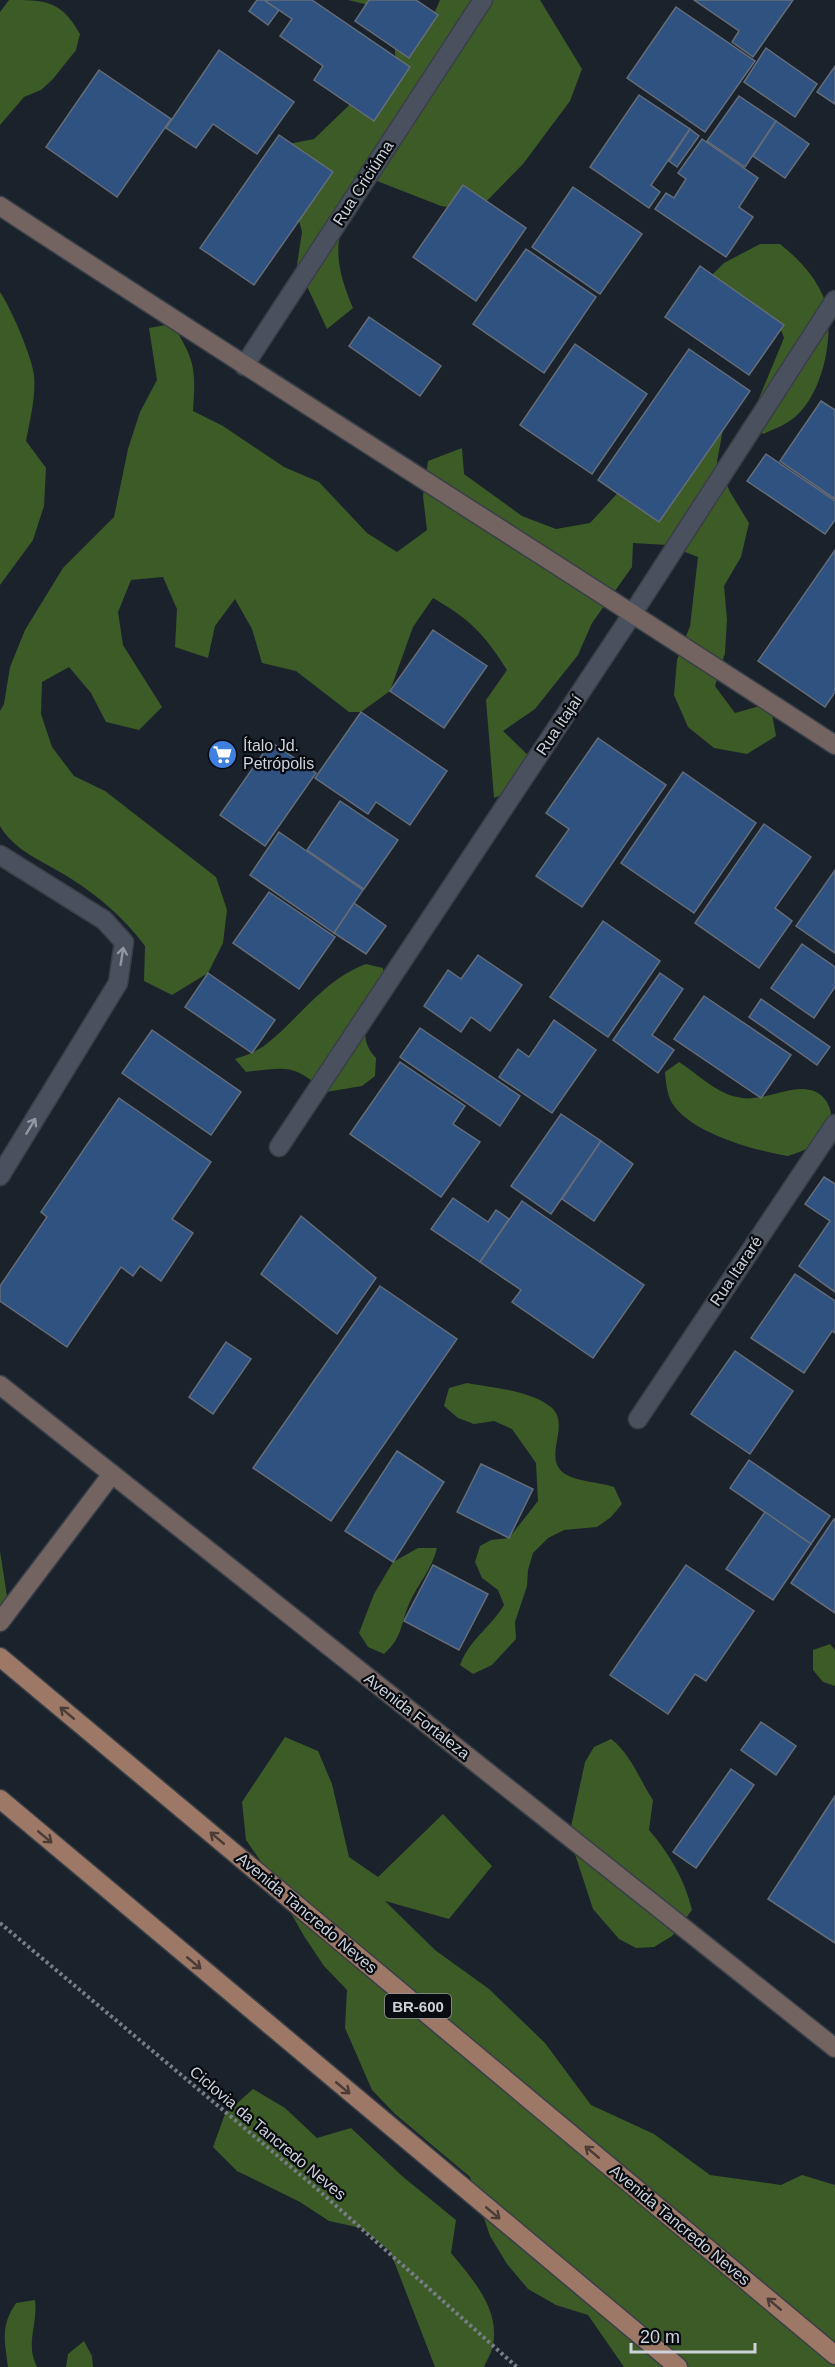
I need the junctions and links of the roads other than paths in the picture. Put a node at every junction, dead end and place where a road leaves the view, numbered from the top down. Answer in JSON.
{"nodes":[{"id":1,"x":483,"y":0,"type":"edge"},
{"id":2,"x":0,"y":206,"type":"edge"},
{"id":3,"x":835,"y":300,"type":"edge"},
{"id":4,"x":244,"y":366,"type":"junction"},
{"id":5,"x":633,"y":613,"type":"junction"},
{"id":6,"x":835,"y":745,"type":"edge"},
{"id":7,"x":0,"y":855,"type":"edge"},
{"id":8,"x":835,"y":1124,"type":"edge"},
{"id":9,"x":279,"y":1147,"type":"dead end"},
{"id":10,"x":0,"y":1176,"type":"edge"},
{"id":11,"x":0,"y":1385,"type":"edge"},
{"id":12,"x":638,"y":1419,"type":"dead end"},
{"id":13,"x":112,"y":1474,"type":"junction"},
{"id":14,"x":0,"y":1622,"type":"edge"},
{"id":15,"x":0,"y":1657,"type":"edge"},
{"id":16,"x":0,"y":1799,"type":"edge"},
{"id":17,"x":835,"y":2048,"type":"edge"},
{"id":18,"x":835,"y":2355,"type":"edge"},
{"id":19,"x":678,"y":2367,"type":"edge"}],
"edges":[{"from":1,"to":4,"type":"street","name":"Rua Criciúma"},
{"from":2,"to":4,"type":"street"},
{"from":3,"to":5,"type":"street","name":"Rua Itajaí"},
{"from":4,"to":5,"type":"street"},
{"from":5,"to":6,"type":"street"},
{"from":5,"to":9,"type":"street","name":"Rua Itajaí"},
{"from":10,"to":7,"type":"street","one_way":true},
{"from":8,"to":12,"type":"street","name":"Rua Itararé"},
{"from":11,"to":13,"type":"street","name":"Avenida Fortaleza"},
{"from":13,"to":14,"type":"street"},
{"from":13,"to":17,"type":"street","name":"Avenida Fortaleza"},
{"from":18,"to":15,"type":"main road","name":"Avenida Tancredo Neves","number":"BR-600","one_way":true},
{"from":16,"to":19,"type":"main road","one_way":true}]}
